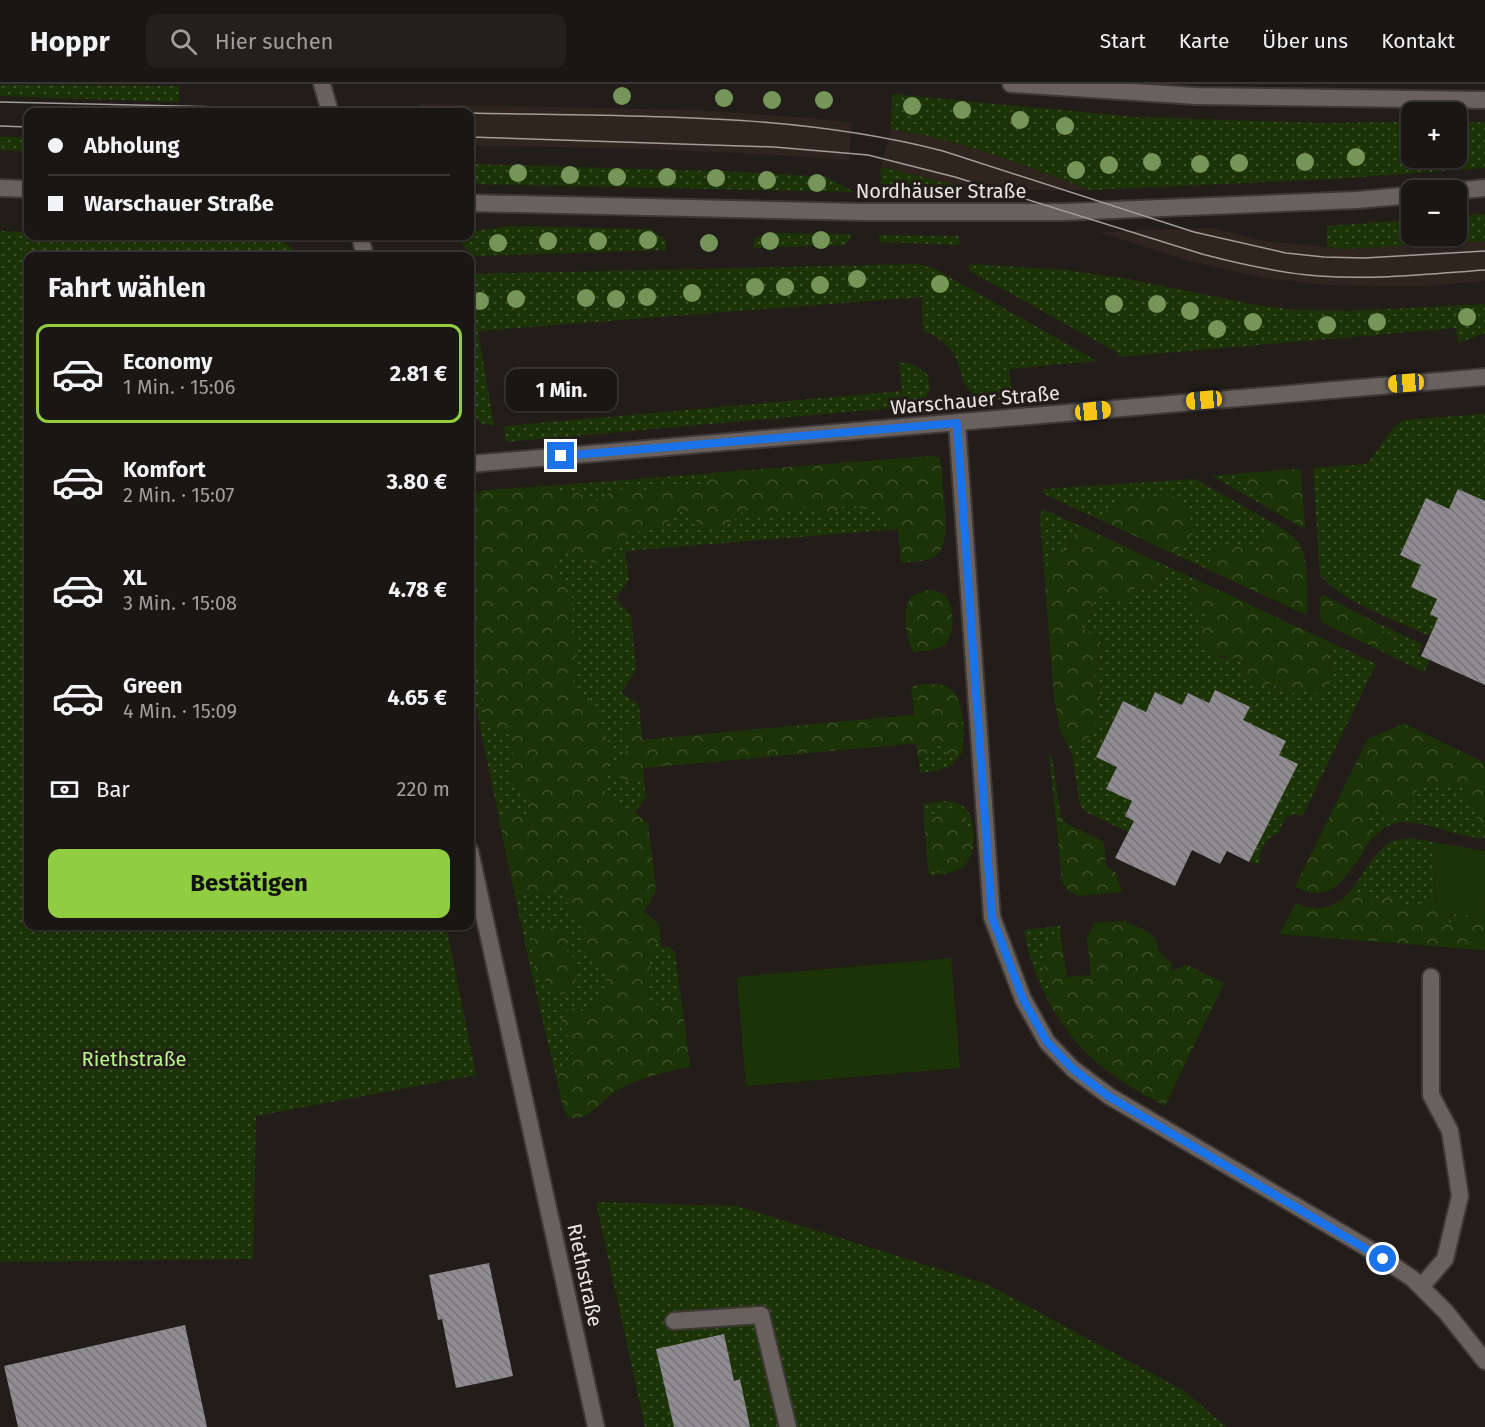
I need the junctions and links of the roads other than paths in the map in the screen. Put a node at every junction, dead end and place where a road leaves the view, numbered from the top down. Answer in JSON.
{"nodes":[{"id":1,"x":322,"y":84,"type":"edge"},
{"id":2,"x":1011,"y":84,"type":"edge"},
{"id":3,"x":1485,"y":100,"type":"edge"},
{"id":4,"x":329,"y":108,"type":"edge"},
{"id":5,"x":1485,"y":188,"type":"edge"},
{"id":6,"x":0,"y":189,"type":"edge"},
{"id":7,"x":24,"y":189,"type":"edge"},
{"id":8,"x":1467,"y":190,"type":"edge"},
{"id":9,"x":1401,"y":196,"type":"edge"},
{"id":10,"x":474,"y":202,"type":"edge"},
{"id":11,"x":1485,"y":377,"type":"edge"},
{"id":12,"x":957,"y":423,"type":"junction"},
{"id":13,"x":474,"y":464,"type":"edge"},
{"id":14,"x":474,"y":869,"type":"edge"},
{"id":15,"x":1431,"y":977,"type":"dead end"},
{"id":16,"x":1421,"y":1287,"type":"junction"},
{"id":17,"x":674,"y":1321,"type":"dead end"},
{"id":18,"x":1485,"y":1361,"type":"edge"},
{"id":19,"x":596,"y":1427,"type":"edge"},
{"id":20,"x":788,"y":1427,"type":"edge"}],
"edges":[{"from":1,"to":4,"type":"street"},
{"from":2,"to":3,"type":"street"},
{"from":5,"to":8,"type":"street"},
{"from":6,"to":7,"type":"street"},
{"from":9,"to":10,"type":"street","name":"Nordhäuser Straße"},
{"from":11,"to":12,"type":"street","name":"Warschauer Straße"},
{"from":12,"to":13,"type":"street","name":"Warschauer Straße"},
{"from":12,"to":16,"type":"street"},
{"from":14,"to":19,"type":"street","name":"Riethstraße"},
{"from":15,"to":16,"type":"street"},
{"from":16,"to":18,"type":"street"},
{"from":17,"to":20,"type":"street"}]}
